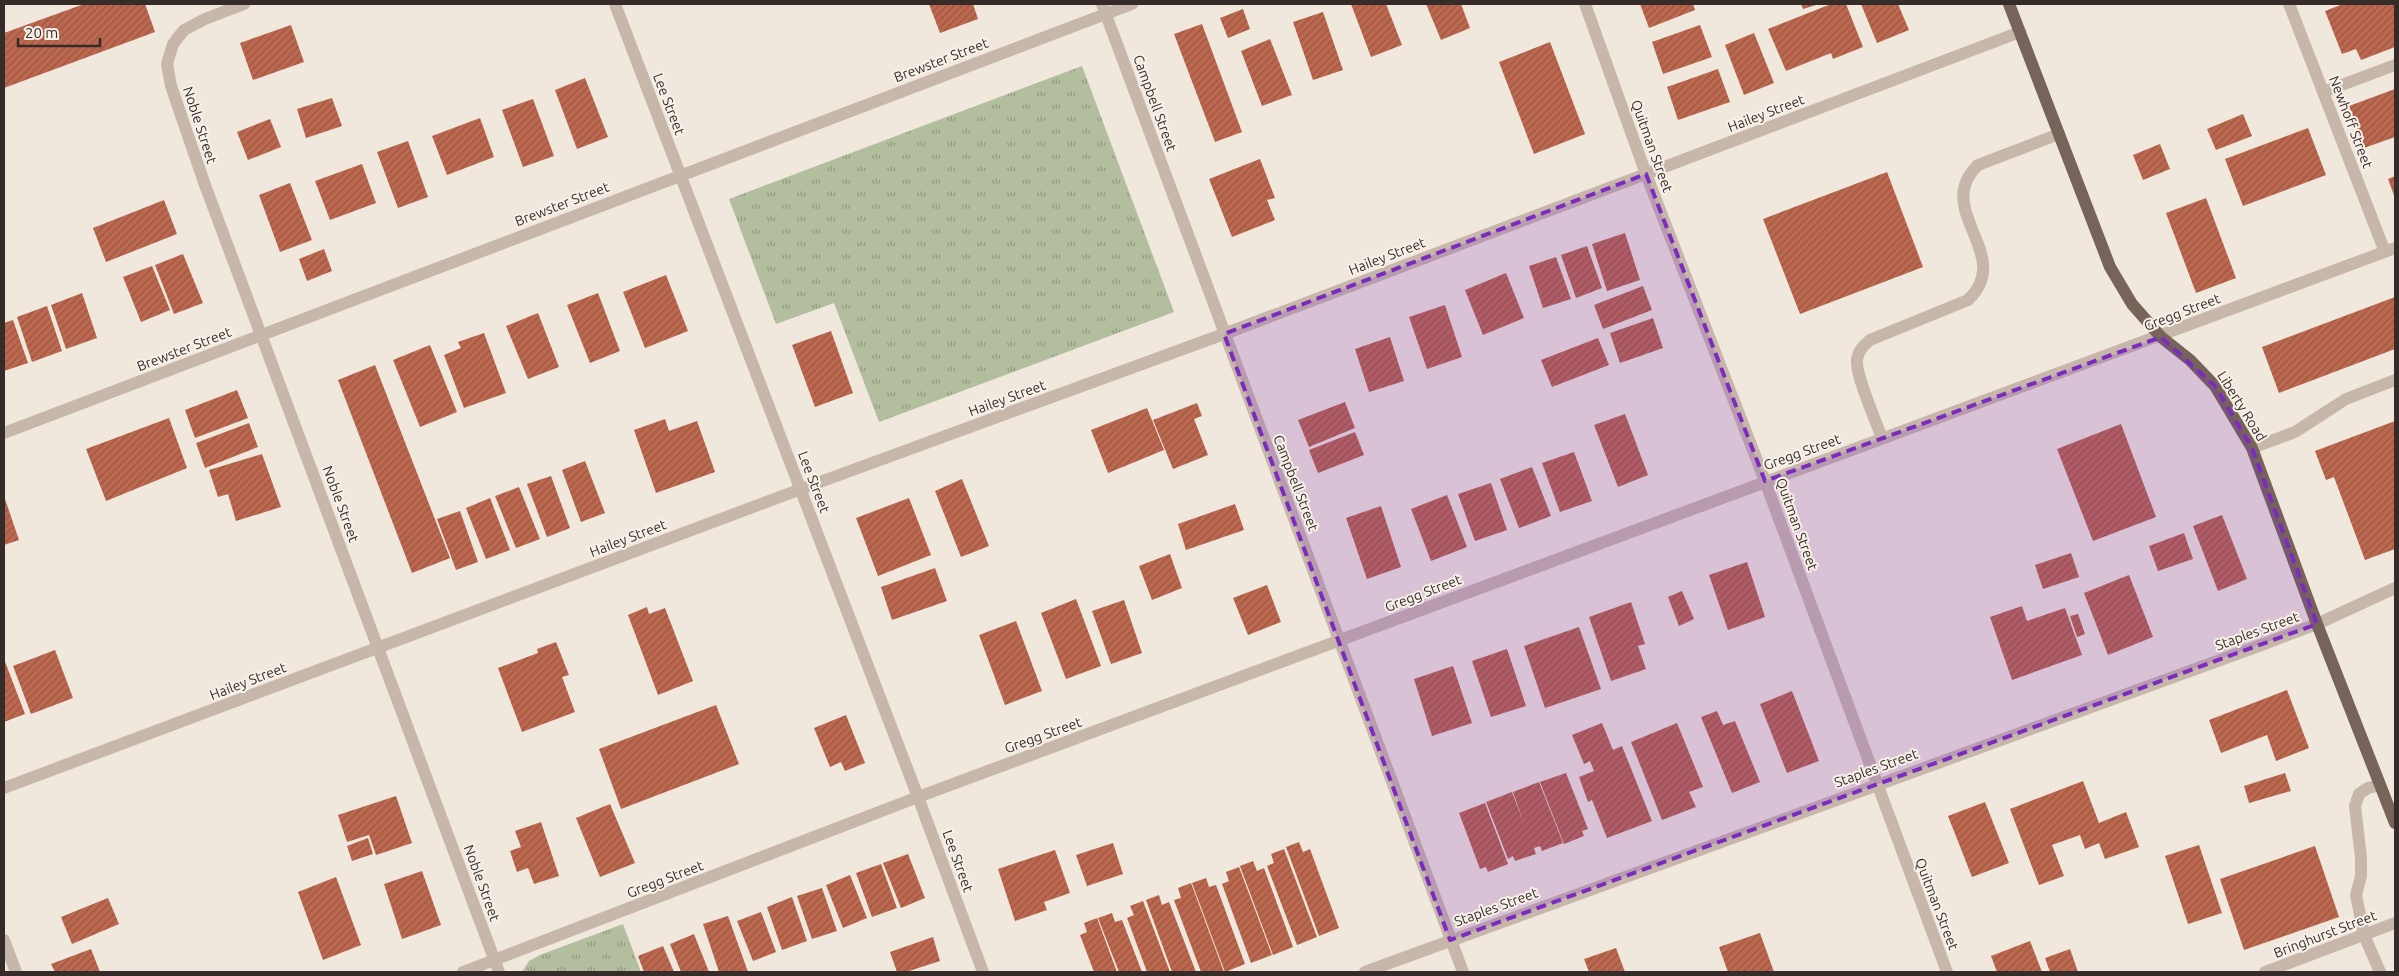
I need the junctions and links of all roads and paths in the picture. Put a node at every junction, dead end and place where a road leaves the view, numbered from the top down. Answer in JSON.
{"nodes":[{"id":1,"x":244,"y":4,"type":"edge"},
{"id":2,"x":615,"y":4,"type":"edge"},
{"id":3,"x":1132,"y":4,"type":"edge"},
{"id":4,"x":1585,"y":4,"type":"edge"},
{"id":5,"x":2009,"y":4,"type":"edge"},
{"id":6,"x":2290,"y":4,"type":"edge"},
{"id":7,"x":1104,"y":8,"type":"edge"},
{"id":8,"x":2020,"y":32,"type":"junction"},
{"id":9,"x":2395,"y":65,"type":"edge"},
{"id":10,"x":2323,"y":92,"type":"junction"},
{"id":11,"x":2059,"y":134,"type":"junction"},
{"id":12,"x":1646,"y":174,"type":"junction"},
{"id":13,"x":680,"y":175,"type":"junction"},
{"id":14,"x":2390,"y":250,"type":"edge"},
{"id":15,"x":1224,"y":334,"type":"junction"},
{"id":16,"x":262,"y":336,"type":"junction"},
{"id":17,"x":2161,"y":336,"type":"junction"},
{"id":18,"x":2395,"y":380,"type":"edge"},
{"id":19,"x":4,"y":433,"type":"edge"},
{"id":20,"x":1882,"y":438,"type":"junction"},
{"id":21,"x":2252,"y":448,"type":"junction"},
{"id":22,"x":1765,"y":481,"type":"junction"},
{"id":23,"x":801,"y":489,"type":"junction"},
{"id":24,"x":2395,"y":588,"type":"edge"},
{"id":25,"x":2317,"y":624,"type":"junction"},
{"id":26,"x":1339,"y":641,"type":"junction"},
{"id":27,"x":379,"y":648,"type":"junction"},
{"id":28,"x":1876,"y":784,"type":"junction"},
{"id":29,"x":2380,"y":784,"type":"junction"},
{"id":30,"x":4,"y":788,"type":"edge"},
{"id":31,"x":918,"y":797,"type":"junction"},
{"id":32,"x":2395,"y":823,"type":"edge"},
{"id":33,"x":2395,"y":923,"type":"edge"},
{"id":34,"x":2364,"y":935,"type":"junction"},
{"id":35,"x":4,"y":940,"type":"edge"},
{"id":36,"x":1450,"y":940,"type":"junction"},
{"id":37,"x":497,"y":966,"type":"edge"},
{"id":38,"x":16,"y":972,"type":"edge"},
{"id":39,"x":463,"y":972,"type":"edge"},
{"id":40,"x":983,"y":972,"type":"edge"},
{"id":41,"x":1365,"y":972,"type":"edge"},
{"id":42,"x":1462,"y":972,"type":"edge"},
{"id":43,"x":1947,"y":972,"type":"edge"},
{"id":44,"x":2265,"y":972,"type":"edge"},
{"id":45,"x":2380,"y":972,"type":"edge"}],
"edges":[{"from":1,"to":16,"type":"street","name":"Noble Street"},
{"from":2,"to":13,"type":"street","name":"Lee Street"},
{"from":3,"to":7,"type":"street","name":"Brewster Street"},
{"from":4,"to":12,"type":"street","name":"Quitman Street"},
{"from":5,"to":8,"type":"main road","name":"Liberty Road"},
{"from":6,"to":10,"type":"street","name":"Newhoff Street"},
{"from":7,"to":13,"type":"street","name":"Brewster Street"},
{"from":7,"to":15,"type":"street","name":"Campbell Street"},
{"from":8,"to":11,"type":"main road","name":"Liberty Road"},
{"from":8,"to":12,"type":"street","name":"Hailey Street"},
{"from":9,"to":10,"type":"street"},
{"from":10,"to":14,"type":"street","name":"Newhoff Street"},
{"from":11,"to":17,"type":"main road","name":"Liberty Road"},
{"from":11,"to":20,"type":"street"},
{"from":12,"to":15,"type":"street","name":"Hailey Street"},
{"from":12,"to":22,"type":"street","name":"Quitman Street"},
{"from":13,"to":16,"type":"street","name":"Brewster Street"},
{"from":13,"to":23,"type":"street","name":"Lee Street"},
{"from":14,"to":17,"type":"street","name":"Gregg Street"},
{"from":15,"to":23,"type":"street","name":"Hailey Street"},
{"from":15,"to":26,"type":"street","name":"Campbell Street"},
{"from":16,"to":19,"type":"street","name":"Brewster Street"},
{"from":16,"to":27,"type":"street","name":"Noble Street"},
{"from":17,"to":20,"type":"street","name":"Gregg Street"},
{"from":17,"to":21,"type":"main road","name":"Liberty Road"},
{"from":18,"to":21,"type":"street"},
{"from":20,"to":22,"type":"street","name":"Gregg Street"},
{"from":21,"to":25,"type":"main road","name":"Liberty Road"},
{"from":22,"to":26,"type":"street","name":"Gregg Street"},
{"from":22,"to":28,"type":"street","name":"Quitman Street"},
{"from":23,"to":27,"type":"street","name":"Hailey Street"},
{"from":23,"to":31,"type":"street","name":"Lee Street"},
{"from":24,"to":25,"type":"street","name":"Staples Street"},
{"from":25,"to":28,"type":"street","name":"Staples Street"},
{"from":25,"to":29,"type":"main road","name":"Liberty Road"},
{"from":26,"to":31,"type":"street","name":"Gregg Street"},
{"from":26,"to":36,"type":"street","name":"Campbell Street"},
{"from":27,"to":30,"type":"street","name":"Hailey Street"},
{"from":27,"to":37,"type":"street","name":"Noble Street"},
{"from":28,"to":36,"type":"street","name":"Staples Street"},
{"from":28,"to":43,"type":"street","name":"Quitman Street"},
{"from":29,"to":32,"type":"main road","name":"Liberty Road"},
{"from":29,"to":34,"type":"street"},
{"from":31,"to":37,"type":"street","name":"Gregg Street"},
{"from":31,"to":40,"type":"street","name":"Lee Street"},
{"from":33,"to":34,"type":"street","name":"Bringhurst Street"},
{"from":34,"to":44,"type":"street","name":"Bringhurst Street"},
{"from":34,"to":45,"type":"street"},
{"from":35,"to":38,"type":"street"},
{"from":36,"to":41,"type":"street","name":"Staples Street"},
{"from":36,"to":42,"type":"street","name":"Campbell Street"},
{"from":37,"to":39,"type":"street","name":"Gregg Street"}]}
